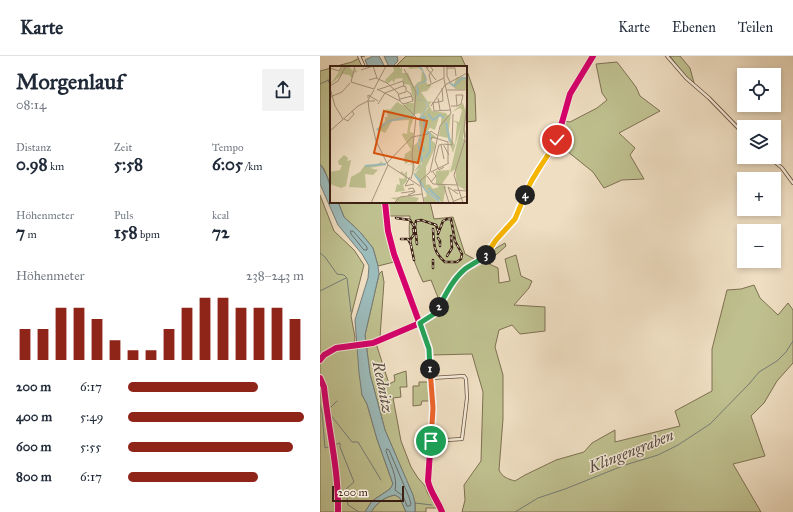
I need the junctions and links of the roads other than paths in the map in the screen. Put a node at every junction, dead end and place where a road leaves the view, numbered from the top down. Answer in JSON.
{"nodes":[{"id":1,"x":359,"y":56,"type":"edge"},
{"id":2,"x":593,"y":56,"type":"edge"},
{"id":3,"x":667,"y":56,"type":"edge"},
{"id":4,"x":364,"y":66,"type":"edge"},
{"id":5,"x":737,"y":127,"type":"edge"},
{"id":6,"x":777,"y":164,"type":"edge"},
{"id":7,"x":793,"y":183,"type":"edge"},
{"id":8,"x":385,"y":203,"type":"edge"},
{"id":9,"x":420,"y":323,"type":"junction"},
{"id":10,"x":320,"y":360,"type":"edge"},
{"id":11,"x":431,"y":378,"type":"junction"},
{"id":12,"x":431,"y":441,"type":"junction"},
{"id":13,"x":442,"y":512,"type":"edge"}],
"edges":[{"from":1,"to":4,"type":"street"},
{"from":2,"to":9,"type":"street"},
{"from":3,"to":5,"type":"street"},
{"from":6,"to":7,"type":"street"},
{"from":8,"to":9,"type":"street"},
{"from":9,"to":10,"type":"street"},
{"from":9,"to":11,"type":"street"},
{"from":11,"to":12,"type":"street"},
{"from":11,"to":12,"type":"street"},
{"from":12,"to":13,"type":"street"}]}
